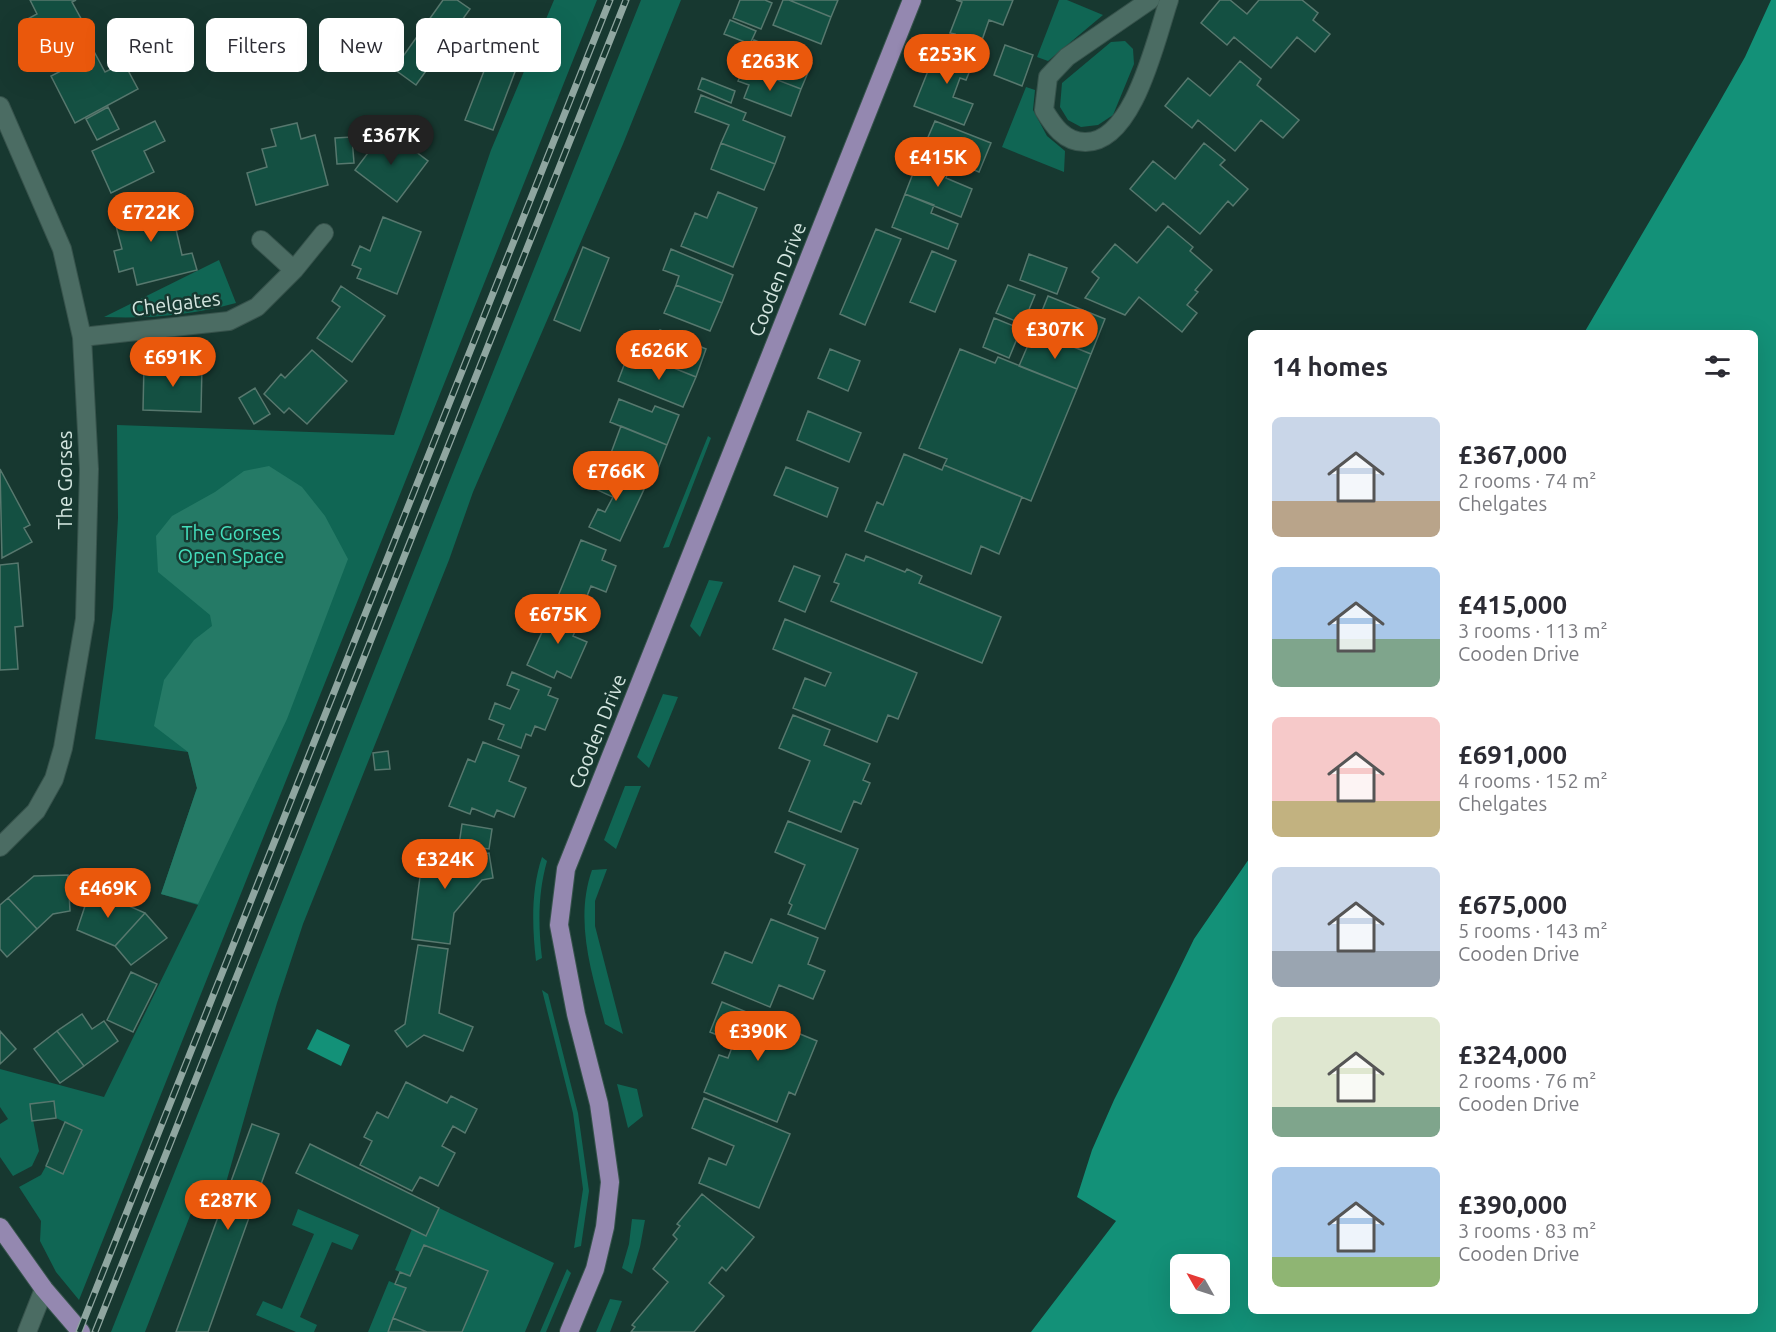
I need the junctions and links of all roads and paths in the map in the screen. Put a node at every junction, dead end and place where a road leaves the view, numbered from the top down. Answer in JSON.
{"nodes":[{"id":1,"x":912,"y":0,"type":"edge"},
{"id":2,"x":1150,"y":0,"type":"edge"},
{"id":3,"x":1169,"y":0,"type":"edge"},
{"id":4,"x":0,"y":106,"type":"edge"},
{"id":5,"x":324,"y":233,"type":"dead end"},
{"id":6,"x":261,"y":240,"type":"dead end"},
{"id":7,"x":294,"y":270,"type":"junction"},
{"id":8,"x":82,"y":337,"type":"junction"},
{"id":9,"x":0,"y":847,"type":"edge"},
{"id":10,"x":0,"y":1227,"type":"edge"},
{"id":11,"x":44,"y":1288,"type":"junction"},
{"id":12,"x":27,"y":1332,"type":"edge"},
{"id":13,"x":81,"y":1332,"type":"edge"},
{"id":14,"x":569,"y":1332,"type":"edge"}],
"edges":[{"from":1,"to":14,"type":"main road","name":"Cooden Drive"},
{"from":2,"to":3,"type":"street"},
{"from":4,"to":8,"type":"street","name":"The Gorses"},
{"from":5,"to":7,"type":"street","name":"Chelgates"},
{"from":6,"to":7,"type":"street"},
{"from":7,"to":8,"type":"street","name":"Chelgates"},
{"from":8,"to":9,"type":"street","name":"The Gorses"},
{"from":10,"to":11,"type":"main road"},
{"from":11,"to":12,"type":"street"},
{"from":11,"to":13,"type":"main road"}]}
